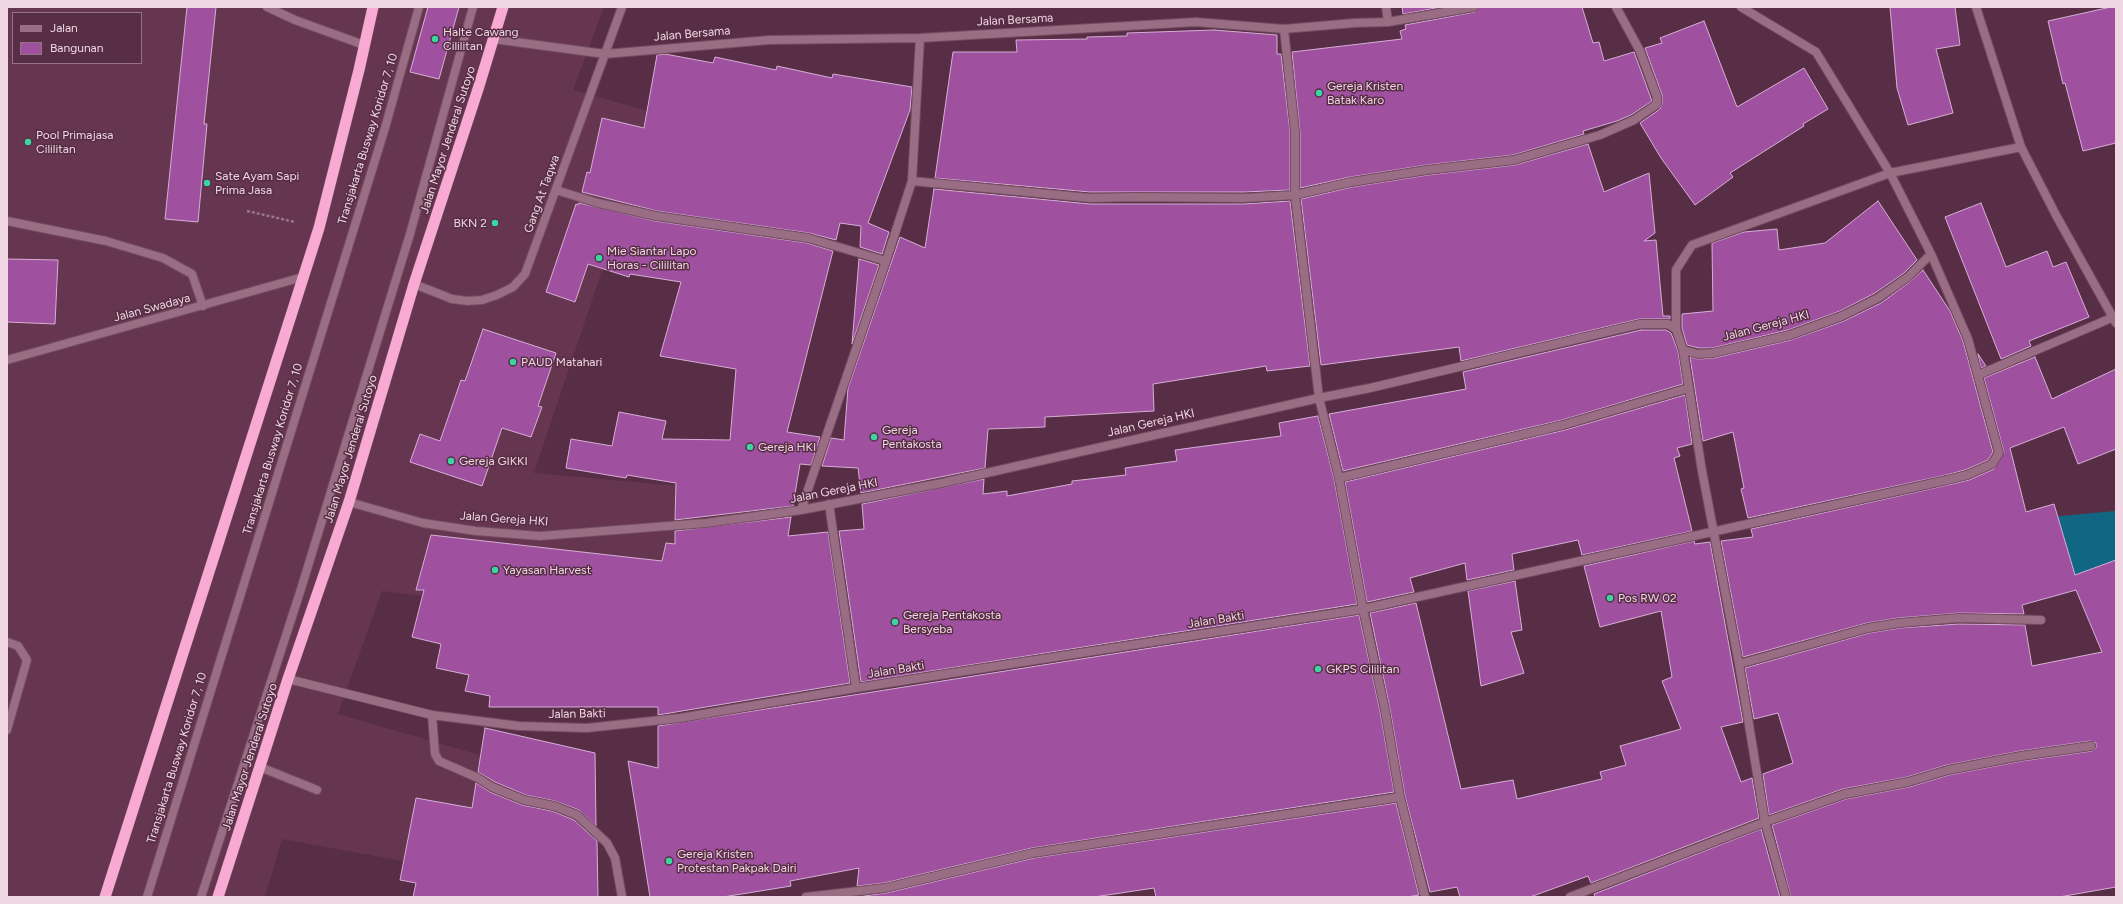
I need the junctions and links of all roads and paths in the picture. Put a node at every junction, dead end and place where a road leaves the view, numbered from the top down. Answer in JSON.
{"nodes":[{"id":1,"x":267,"y":7,"type":"edge"},
{"id":2,"x":373,"y":7,"type":"edge"},
{"id":3,"x":419,"y":7,"type":"edge"},
{"id":4,"x":473,"y":7,"type":"edge"},
{"id":5,"x":503,"y":7,"type":"edge"},
{"id":6,"x":622,"y":7,"type":"edge"},
{"id":7,"x":1386,"y":7,"type":"edge"},
{"id":8,"x":1474,"y":7,"type":"edge"},
{"id":9,"x":1616,"y":7,"type":"edge"},
{"id":10,"x":1741,"y":7,"type":"edge"},
{"id":11,"x":1976,"y":7,"type":"edge"},
{"id":12,"x":1388,"y":22,"type":"junction"},
{"id":13,"x":1284,"y":29,"type":"junction"},
{"id":14,"x":920,"y":38,"type":"junction"},
{"id":15,"x":493,"y":39,"type":"junction"},
{"id":16,"x":364,"y":45,"type":"junction"},
{"id":17,"x":605,"y":54,"type":"junction"},
{"id":18,"x":2021,"y":147,"type":"junction"},
{"id":19,"x":1890,"y":173,"type":"junction"},
{"id":20,"x":912,"y":181,"type":"junction"},
{"id":21,"x":556,"y":190,"type":"junction"},
{"id":22,"x":1295,"y":195,"type":"junction"},
{"id":23,"x":247,"y":211,"type":"dead end"},
{"id":24,"x":7,"y":221,"type":"edge"},
{"id":25,"x":319,"y":228,"type":"junction"},
{"id":26,"x":1931,"y":254,"type":"junction"},
{"id":27,"x":886,"y":261,"type":"junction"},
{"id":28,"x":303,"y":278,"type":"junction"},
{"id":29,"x":414,"y":284,"type":"junction"},
{"id":30,"x":203,"y":306,"type":"junction"},
{"id":31,"x":2115,"y":319,"type":"edge"},
{"id":32,"x":1676,"y":329,"type":"junction"},
{"id":33,"x":1683,"y":350,"type":"junction"},
{"id":34,"x":7,"y":360,"type":"edge"},
{"id":35,"x":1978,"y":375,"type":"junction"},
{"id":36,"x":1688,"y":388,"type":"junction"},
{"id":37,"x":1319,"y":398,"type":"junction"},
{"id":38,"x":1339,"y":478,"type":"junction"},
{"id":39,"x":349,"y":502,"type":"junction"},
{"id":40,"x":829,"y":504,"type":"junction"},
{"id":41,"x":801,"y":510,"type":"junction"},
{"id":42,"x":1713,"y":532,"type":"junction"},
{"id":43,"x":1363,"y":609,"type":"junction"},
{"id":44,"x":2040,"y":620,"type":"dead end"},
{"id":45,"x":7,"y":642,"type":"edge"},
{"id":46,"x":1739,"y":664,"type":"junction"},
{"id":47,"x":288,"y":678,"type":"junction"},
{"id":48,"x":856,"y":688,"type":"junction"},
{"id":49,"x":432,"y":716,"type":"junction"},
{"id":50,"x":7,"y":730,"type":"edge"},
{"id":51,"x":2091,"y":746,"type":"dead end"},
{"id":52,"x":260,"y":767,"type":"junction"},
{"id":53,"x":317,"y":790,"type":"dead end"},
{"id":54,"x":1400,"y":797,"type":"junction"},
{"id":55,"x":1765,"y":822,"type":"junction"},
{"id":56,"x":105,"y":897,"type":"edge"},
{"id":57,"x":146,"y":897,"type":"edge"},
{"id":58,"x":201,"y":897,"type":"edge"},
{"id":59,"x":218,"y":897,"type":"edge"},
{"id":60,"x":622,"y":897,"type":"edge"},
{"id":61,"x":806,"y":897,"type":"edge"},
{"id":62,"x":1425,"y":897,"type":"edge"},
{"id":63,"x":1570,"y":897,"type":"edge"},
{"id":64,"x":1786,"y":897,"type":"edge"}],
"edges":[{"from":1,"to":16,"type":"street"},
{"from":2,"to":16,"type":"highway"},
{"from":3,"to":57,"type":"street","name":"Transjakarta Busway Koridor 7, 10"},
{"from":4,"to":58,"type":"street"},
{"from":5,"to":15,"type":"highway","name":"Jalan Mayor Jenderal Sutoyo"},
{"from":6,"to":17,"type":"street","name":"Gang At Taqwa"},
{"from":7,"to":12,"type":"street"},
{"from":8,"to":12,"type":"street","name":"Jalan Bersama"},
{"from":9,"to":22,"type":"street"},
{"from":10,"to":19,"type":"street","name":"Jalan Bakti"},
{"from":11,"to":18,"type":"street"},
{"from":12,"to":13,"type":"street","name":"Jalan Bersama"},
{"from":13,"to":14,"type":"street","name":"Jalan Bersama"},
{"from":13,"to":22,"type":"street"},
{"from":14,"to":17,"type":"street","name":"Jalan Bersama"},
{"from":14,"to":20,"type":"street"},
{"from":15,"to":17,"type":"street","name":"Jalan Bersama"},
{"from":15,"to":29,"type":"highway","name":"Jalan Mayor Jenderal Sutoyo"},
{"from":16,"to":25,"type":"highway"},
{"from":17,"to":21,"type":"street","name":"Gang At Taqwa"},
{"from":18,"to":19,"type":"street"},
{"from":18,"to":31,"type":"street"},
{"from":19,"to":26,"type":"street","name":"Jalan Bakti"},
{"from":19,"to":32,"type":"street"},
{"from":20,"to":22,"type":"street"},
{"from":20,"to":27,"type":"street"},
{"from":21,"to":27,"type":"street"},
{"from":21,"to":29,"type":"street","name":"Gang At Taqwa"},
{"from":22,"to":37,"type":"street"},
{"from":23,"to":25,"type":"path"},
{"from":24,"to":30,"type":"street"},
{"from":25,"to":28,"type":"highway"},
{"from":26,"to":33,"type":"street","name":"Jalan Gereja HKI"},
{"from":26,"to":35,"type":"street","name":"Jalan Bakti"},
{"from":27,"to":41,"type":"street"},
{"from":28,"to":30,"type":"street","name":"Jalan Swadaya"},
{"from":28,"to":56,"type":"highway"},
{"from":29,"to":39,"type":"highway","name":"Jalan Mayor Jenderal Sutoyo"},
{"from":30,"to":34,"type":"street","name":"Jalan Swadaya"},
{"from":31,"to":35,"type":"street"},
{"from":32,"to":33,"type":"street"},
{"from":32,"to":37,"type":"street","name":"Jalan Gereja HKI"},
{"from":33,"to":36,"type":"street"},
{"from":35,"to":42,"type":"street","name":"Jalan Bakti"},
{"from":36,"to":38,"type":"street"},
{"from":36,"to":42,"type":"street"},
{"from":37,"to":38,"type":"street"},
{"from":37,"to":40,"type":"street","name":"Jalan Gereja HKI"},
{"from":38,"to":43,"type":"street"},
{"from":39,"to":41,"type":"street","name":"Jalan Gereja HKI"},
{"from":39,"to":47,"type":"highway","name":"Jalan Mayor Jenderal Sutoyo"},
{"from":40,"to":41,"type":"street","name":"Jalan Gereja HKI"},
{"from":40,"to":48,"type":"street"},
{"from":42,"to":43,"type":"street","name":"Jalan Bakti"},
{"from":42,"to":46,"type":"street"},
{"from":43,"to":48,"type":"street","name":"Jalan Bakti"},
{"from":43,"to":54,"type":"street"},
{"from":44,"to":46,"type":"street"},
{"from":45,"to":50,"type":"street"},
{"from":46,"to":55,"type":"street"},
{"from":47,"to":49,"type":"street","name":"Jalan Bakti"},
{"from":47,"to":52,"type":"highway","name":"Jalan Mayor Jenderal Sutoyo"},
{"from":48,"to":49,"type":"street","name":"Jalan Bakti"},
{"from":49,"to":60,"type":"street"},
{"from":51,"to":55,"type":"street"},
{"from":52,"to":53,"type":"street"},
{"from":52,"to":59,"type":"highway","name":"Jalan Mayor Jenderal Sutoyo"},
{"from":54,"to":61,"type":"street"},
{"from":54,"to":62,"type":"street"},
{"from":55,"to":63,"type":"street"},
{"from":55,"to":64,"type":"street"}]}
